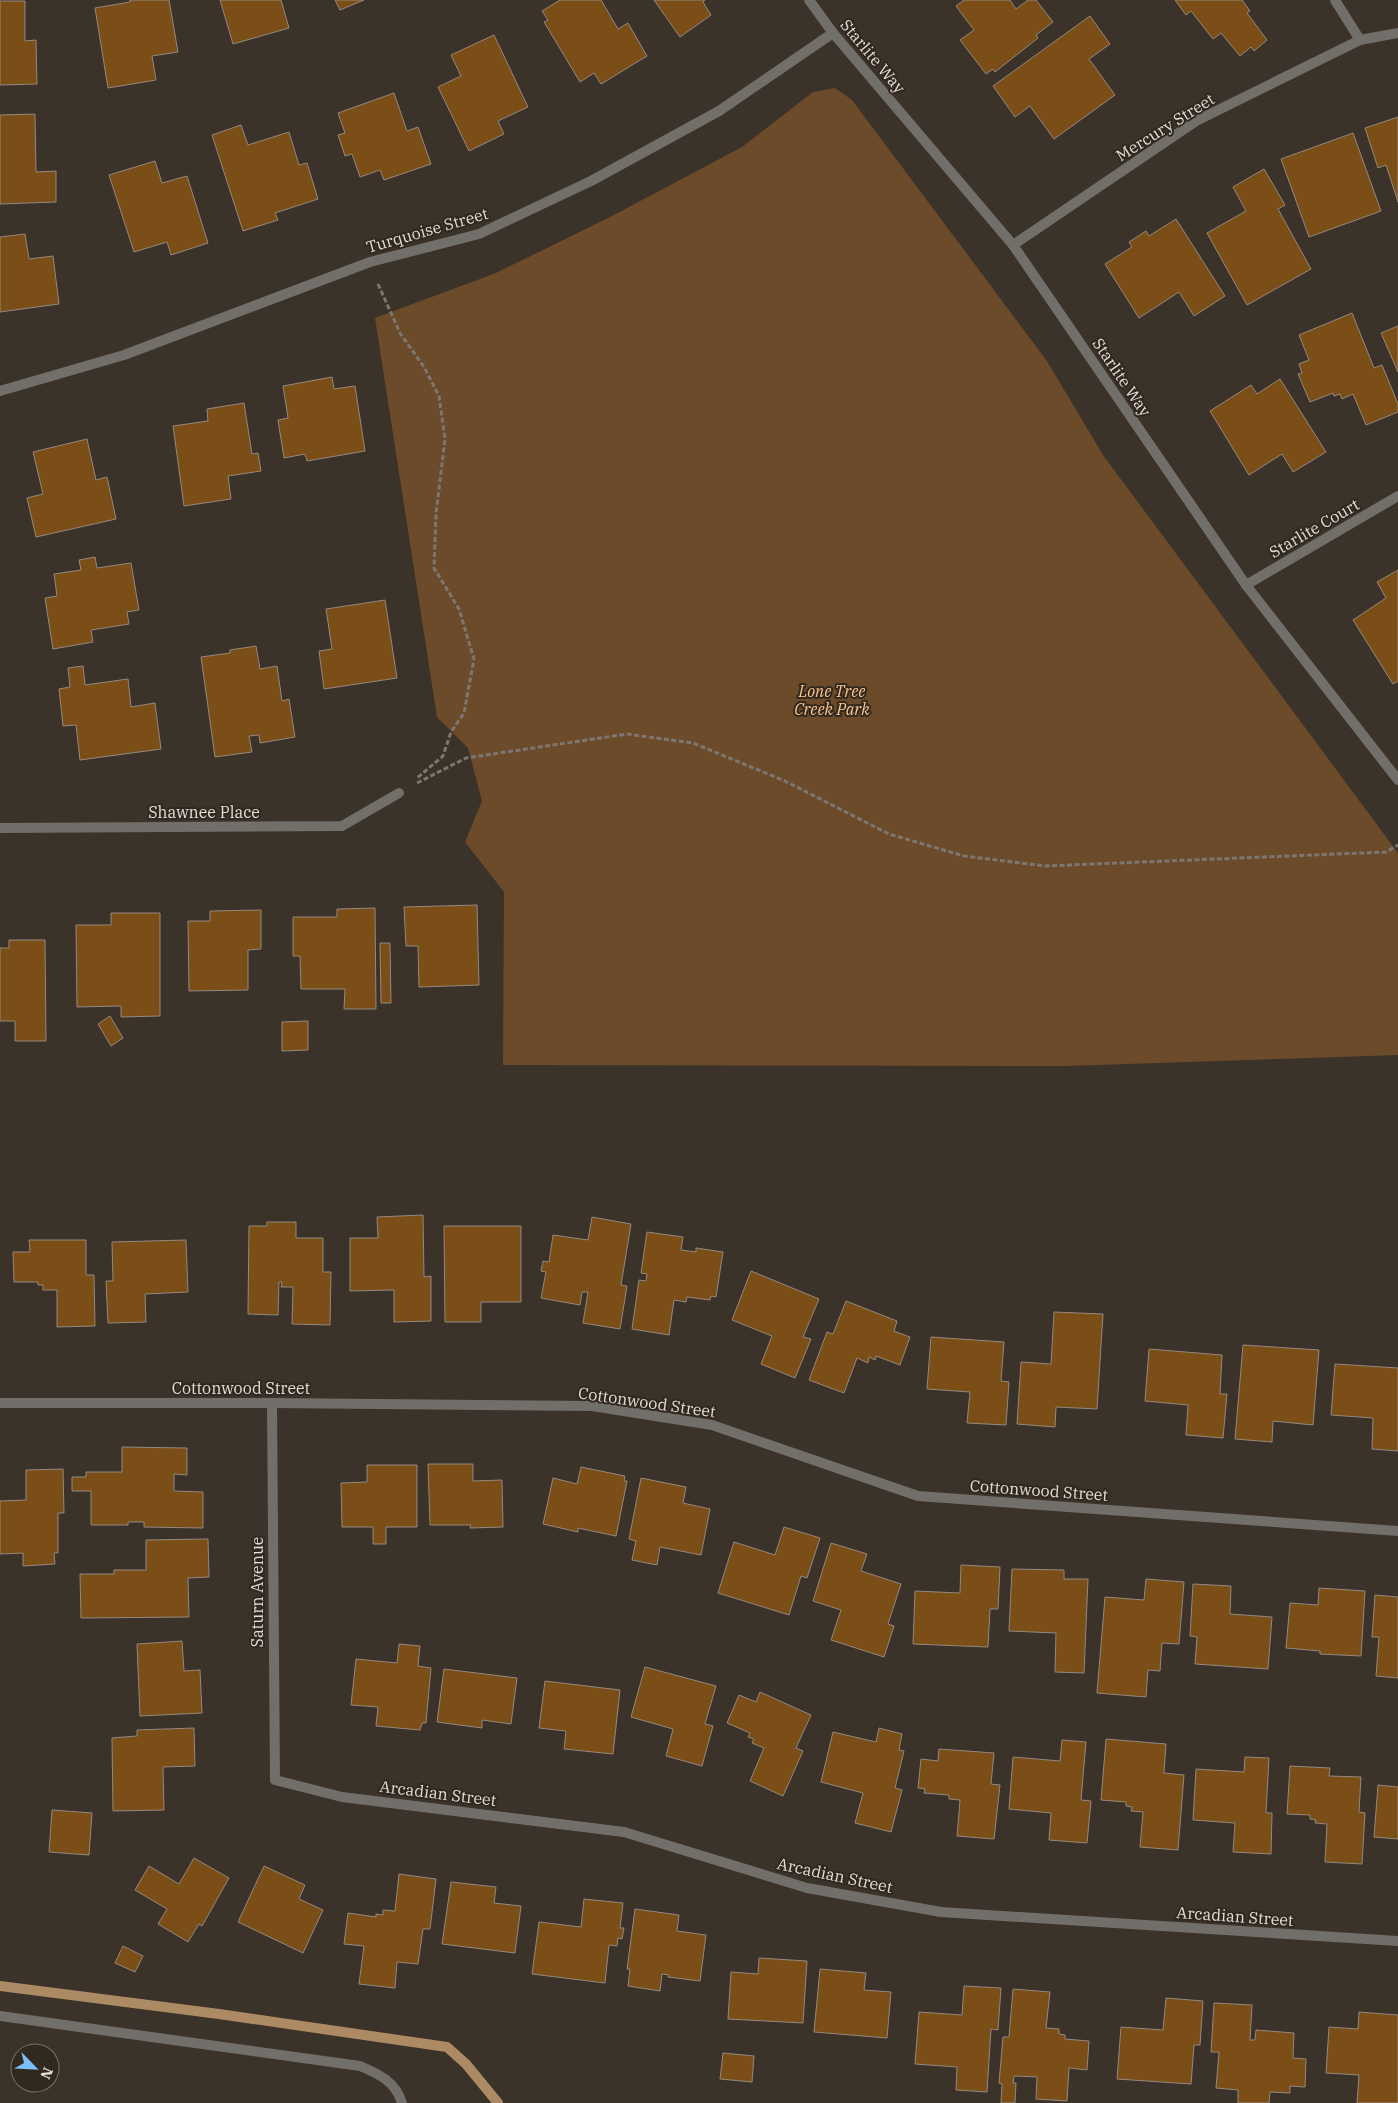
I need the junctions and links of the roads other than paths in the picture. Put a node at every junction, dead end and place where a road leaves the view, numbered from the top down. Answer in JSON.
{"nodes":[{"id":1,"x":810,"y":0,"type":"edge"},
{"id":2,"x":1335,"y":0,"type":"edge"},
{"id":3,"x":834,"y":33,"type":"junction"},
{"id":4,"x":1398,"y":33,"type":"edge"},
{"id":5,"x":1360,"y":40,"type":"junction"},
{"id":6,"x":1013,"y":245,"type":"junction"},
{"id":7,"x":0,"y":391,"type":"edge"},
{"id":8,"x":1398,"y":496,"type":"edge"},
{"id":9,"x":1246,"y":585,"type":"junction"},
{"id":10,"x":1398,"y":780,"type":"edge"},
{"id":11,"x":399,"y":793,"type":"road end"},
{"id":12,"x":0,"y":828,"type":"edge"},
{"id":13,"x":272,"y":1403,"type":"junction"},
{"id":14,"x":0,"y":1404,"type":"edge"},
{"id":15,"x":1398,"y":1531,"type":"edge"},
{"id":16,"x":275,"y":1780,"type":"joint"},
{"id":17,"x":1398,"y":1941,"type":"edge"},
{"id":18,"x":0,"y":2016,"type":"edge"},
{"id":19,"x":402,"y":2103,"type":"edge"}],
"edges":[{"from":1,"to":3,"type":"street","name":"Starlite Way"},
{"from":2,"to":5,"type":"street"},
{"from":3,"to":6,"type":"street","name":"Starlite Way"},
{"from":3,"to":7,"type":"street","name":"Turquoise Street"},
{"from":4,"to":5,"type":"street","name":"Mercury Street"},
{"from":5,"to":6,"type":"street","name":"Mercury Street"},
{"from":6,"to":9,"type":"street","name":"Starlite Way"},
{"from":8,"to":9,"type":"street","name":"Starlite Court"},
{"from":9,"to":10,"type":"street","name":"Starlite Way"},
{"from":11,"to":12,"type":"street","name":"Shawnee Place"},
{"from":13,"to":14,"type":"street","name":"Cottonwood Street"},
{"from":13,"to":15,"type":"street","name":"Cottonwood Street"},
{"from":13,"to":16,"type":"street","name":"Saturn Avenue"},
{"from":16,"to":17,"type":"street","name":"Arcadian Street"},
{"from":18,"to":19,"type":"street"}]}
